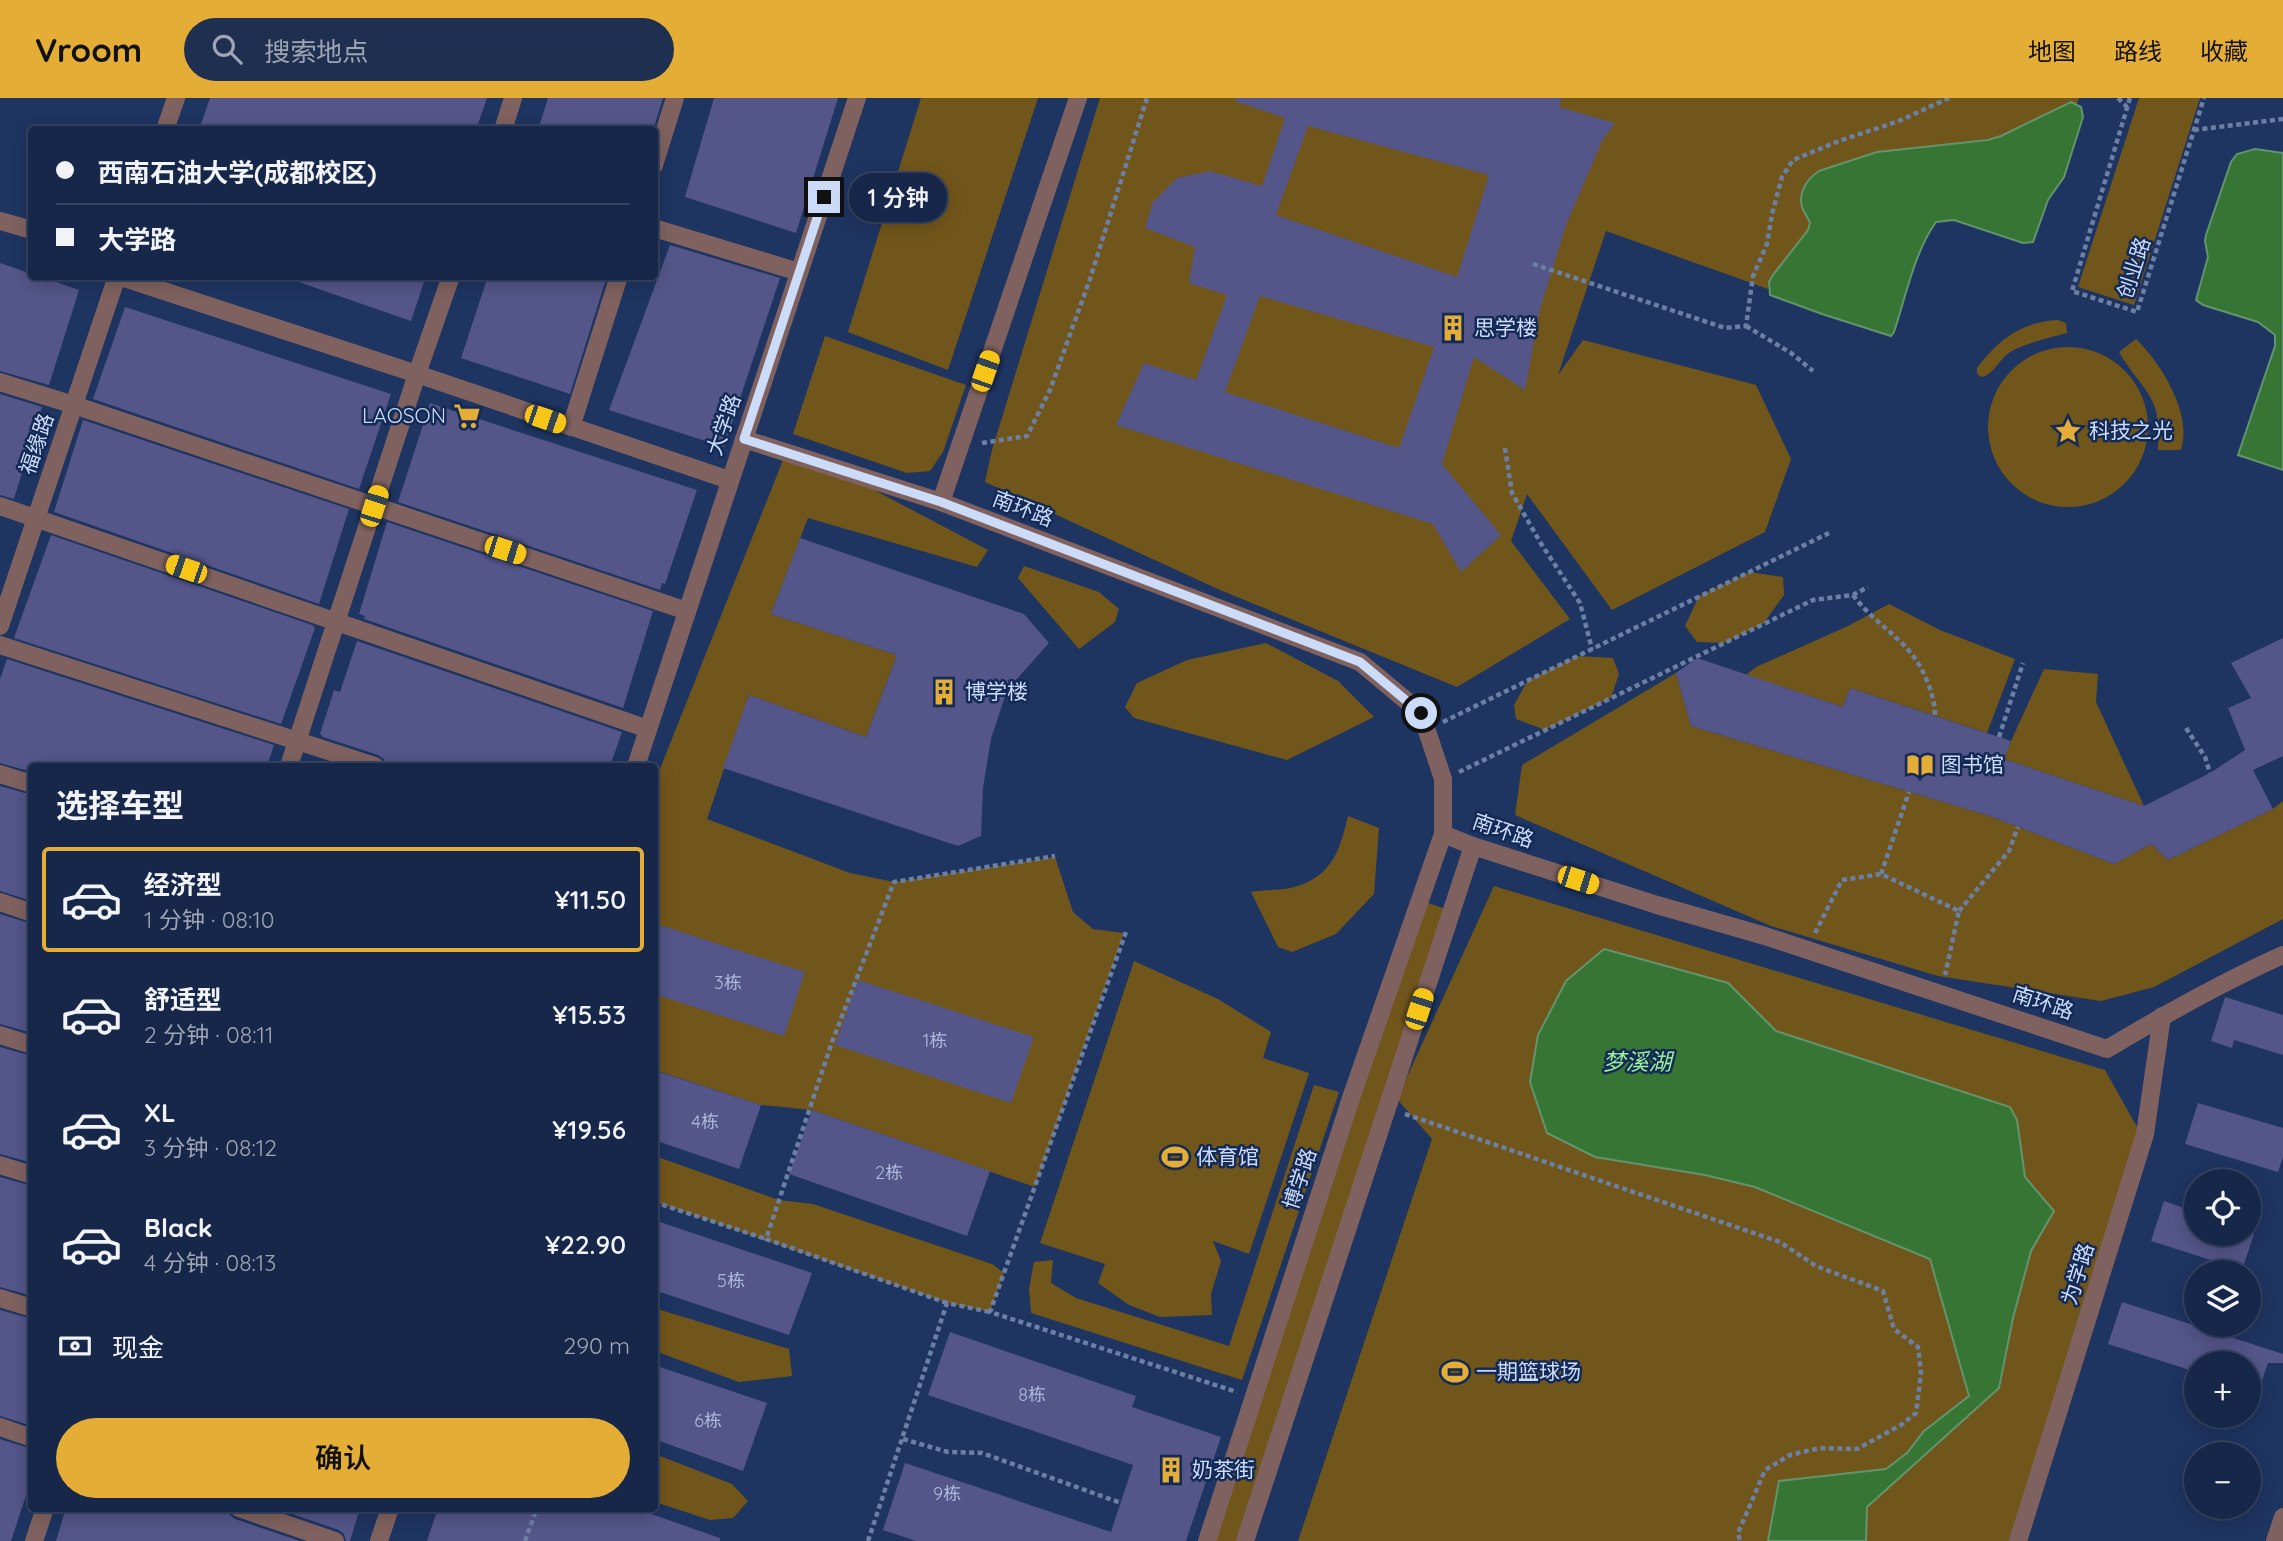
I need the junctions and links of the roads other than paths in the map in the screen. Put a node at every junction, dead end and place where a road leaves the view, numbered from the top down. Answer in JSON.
{"nodes":[{"id":1,"x":176,"y":98,"type":"edge"},
{"id":2,"x":513,"y":98,"type":"edge"},
{"id":3,"x":676,"y":98,"type":"edge"},
{"id":4,"x":857,"y":98,"type":"edge"},
{"id":5,"x":1078,"y":98,"type":"edge"},
{"id":6,"x":167,"y":126,"type":"edge"},
{"id":7,"x":504,"y":126,"type":"edge"},
{"id":8,"x":658,"y":153,"type":"edge"},
{"id":9,"x":0,"y":221,"type":"edge"},
{"id":10,"x":28,"y":229,"type":"edge"},
{"id":11,"x":658,"y":229,"type":"edge"},
{"id":12,"x":799,"y":272,"type":"junction"},
{"id":13,"x":117,"y":280,"type":"edge"},
{"id":14,"x":130,"y":280,"type":"edge"},
{"id":15,"x":451,"y":280,"type":"edge"},
{"id":16,"x":618,"y":280,"type":"edge"},
{"id":17,"x":417,"y":374,"type":"junction"},
{"id":18,"x":0,"y":382,"type":"edge"},
{"id":19,"x":74,"y":405,"type":"junction"},
{"id":20,"x":571,"y":427,"type":"junction"},
{"id":21,"x":744,"y":439,"type":"junction"},
{"id":22,"x":729,"y":480,"type":"junction"},
{"id":23,"x":941,"y":502,"type":"junction"},
{"id":24,"x":0,"y":506,"type":"edge"},
{"id":25,"x":374,"y":506,"type":"junction"},
{"id":26,"x":36,"y":517,"type":"junction"},
{"id":27,"x":687,"y":611,"type":"junction"},
{"id":28,"x":337,"y":621,"type":"junction"},
{"id":29,"x":0,"y":625,"type":"edge"},
{"id":30,"x":0,"y":645,"type":"edge"},
{"id":31,"x":648,"y":729,"type":"junction"},
{"id":32,"x":297,"y":741,"type":"junction"},
{"id":33,"x":290,"y":763,"type":"edge"},
{"id":34,"x":366,"y":763,"type":"edge"},
{"id":35,"x":637,"y":763,"type":"edge"},
{"id":36,"x":0,"y":774,"type":"edge"},
{"id":37,"x":28,"y":783,"type":"edge"},
{"id":38,"x":1443,"y":834,"type":"junction"},
{"id":39,"x":1473,"y":846,"type":"junction"},
{"id":40,"x":0,"y":902,"type":"edge"},
{"id":41,"x":28,"y":912,"type":"edge"},
{"id":42,"x":2283,"y":955,"type":"edge"},
{"id":43,"x":2162,"y":1016,"type":"junction"},
{"id":44,"x":0,"y":1035,"type":"edge"},
{"id":45,"x":28,"y":1044,"type":"edge"},
{"id":46,"x":0,"y":1165,"type":"edge"},
{"id":47,"x":28,"y":1174,"type":"edge"},
{"id":48,"x":0,"y":1298,"type":"edge"},
{"id":49,"x":28,"y":1307,"type":"edge"},
{"id":50,"x":0,"y":1427,"type":"edge"},
{"id":51,"x":28,"y":1437,"type":"edge"},
{"id":52,"x":44,"y":1512,"type":"edge"},
{"id":53,"x":251,"y":1512,"type":"edge"},
{"id":54,"x":389,"y":1512,"type":"edge"},
{"id":55,"x":2283,"y":1517,"type":"edge"},
{"id":56,"x":34,"y":1541,"type":"edge"},
{"id":57,"x":335,"y":1541,"type":"edge"},
{"id":58,"x":379,"y":1541,"type":"edge"},
{"id":59,"x":1207,"y":1541,"type":"edge"},
{"id":60,"x":1245,"y":1541,"type":"edge"},
{"id":61,"x":2018,"y":1541,"type":"edge"},
{"id":62,"x":2275,"y":1541,"type":"edge"}],
"edges":[{"from":1,"to":6,"type":"street"},
{"from":2,"to":7,"type":"street"},
{"from":3,"to":8,"type":"street"},
{"from":4,"to":12,"type":"street","name":"大学路"},
{"from":5,"to":23,"type":"street"},
{"from":9,"to":10,"type":"street"},
{"from":11,"to":12,"type":"street"},
{"from":12,"to":21,"type":"street","name":"大学路"},
{"from":13,"to":19,"type":"street","name":"福缘路"},
{"from":14,"to":17,"type":"street"},
{"from":15,"to":17,"type":"street"},
{"from":16,"to":20,"type":"street"},
{"from":17,"to":20,"type":"street"},
{"from":17,"to":25,"type":"street"},
{"from":18,"to":19,"type":"street"},
{"from":19,"to":25,"type":"street"},
{"from":19,"to":26,"type":"street","name":"福缘路"},
{"from":20,"to":22,"type":"street"},
{"from":21,"to":22,"type":"street","name":"大学路"},
{"from":21,"to":23,"type":"street","name":"南环路"},
{"from":22,"to":27,"type":"street","name":"大学路"},
{"from":23,"to":38,"type":"street","name":"南环路"},
{"from":24,"to":26,"type":"street"},
{"from":25,"to":27,"type":"street"},
{"from":25,"to":28,"type":"street"},
{"from":26,"to":28,"type":"street"},
{"from":26,"to":29,"type":"street","name":"福缘路"},
{"from":27,"to":31,"type":"street","name":"大学路"},
{"from":28,"to":31,"type":"street"},
{"from":28,"to":32,"type":"street"},
{"from":30,"to":32,"type":"street"},
{"from":31,"to":35,"type":"street","name":"大学路"},
{"from":32,"to":33,"type":"street"},
{"from":32,"to":34,"type":"street"},
{"from":36,"to":37,"type":"street"},
{"from":38,"to":39,"type":"street","name":"南环路"},
{"from":38,"to":59,"type":"street","name":"博学路"},
{"from":39,"to":43,"type":"street","name":"南环路"},
{"from":39,"to":60,"type":"street"},
{"from":40,"to":41,"type":"street"},
{"from":42,"to":43,"type":"street","name":"南环路"},
{"from":43,"to":61,"type":"street","name":"为学路"},
{"from":44,"to":45,"type":"street"},
{"from":46,"to":47,"type":"street"},
{"from":48,"to":49,"type":"street"},
{"from":50,"to":51,"type":"street"},
{"from":52,"to":56,"type":"street"},
{"from":53,"to":57,"type":"street"},
{"from":54,"to":58,"type":"street"},
{"from":55,"to":62,"type":"street"}]}
